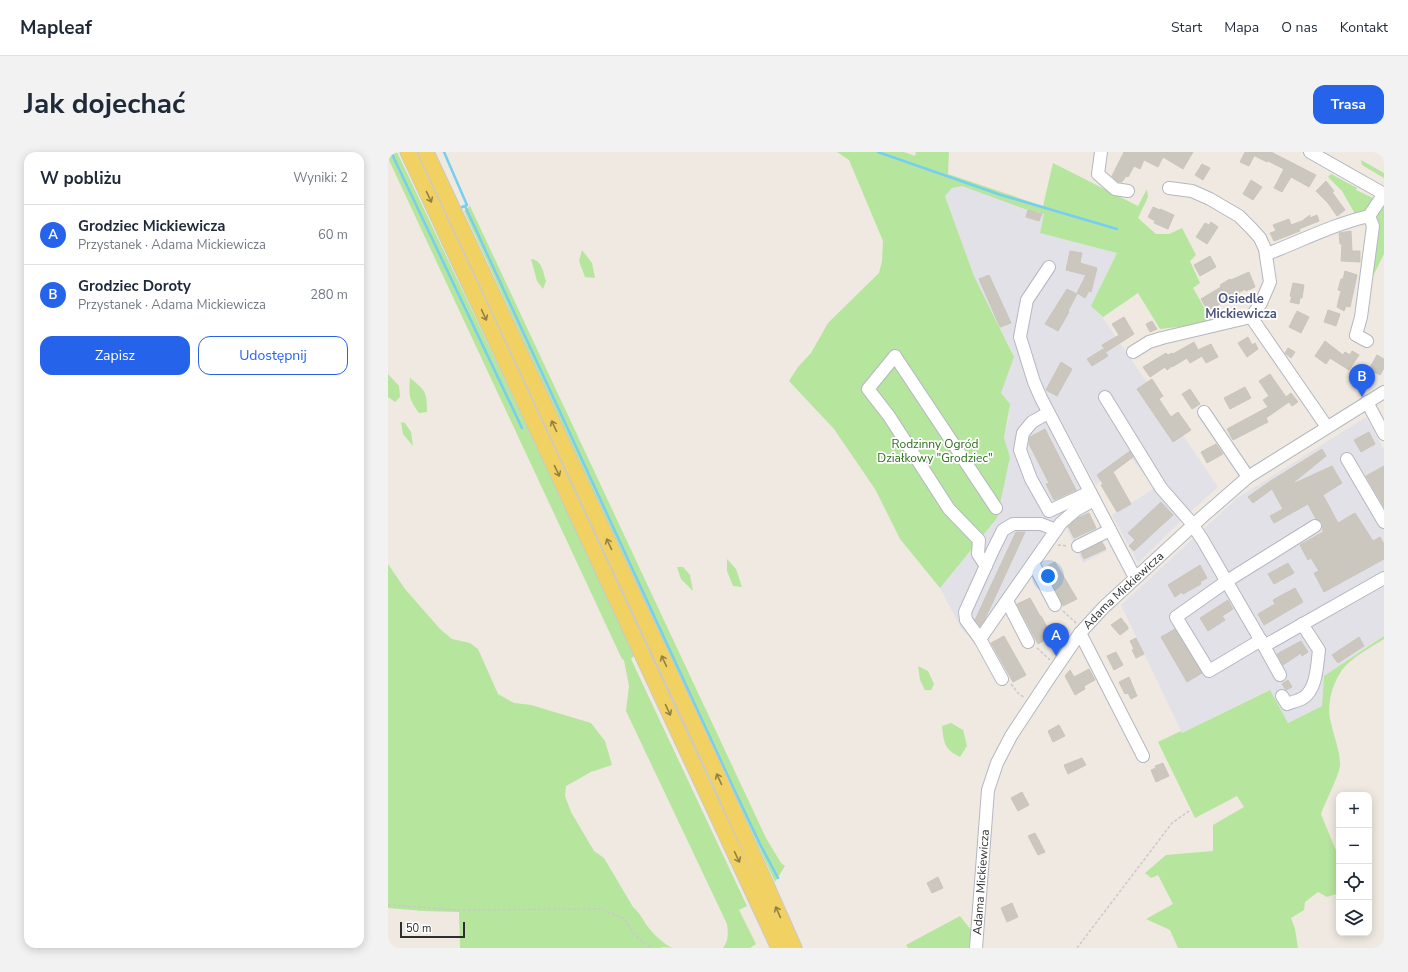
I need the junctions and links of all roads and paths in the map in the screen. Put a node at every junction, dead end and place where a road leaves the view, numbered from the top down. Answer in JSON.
{"nodes":[{"id":1,"x":408,"y":152,"type":"edge"},
{"id":2,"x":426,"y":152,"type":"edge"},
{"id":3,"x":1101,"y":152,"type":"edge"},
{"id":4,"x":1310,"y":152,"type":"edge"},
{"id":5,"x":1169,"y":188,"type":"dead end"},
{"id":6,"x":1128,"y":191,"type":"dead end"},
{"id":7,"x":1384,"y":194,"type":"edge"},
{"id":8,"x":1369,"y":216,"type":"junction"},
{"id":9,"x":1267,"y":254,"type":"junction"},
{"id":10,"x":1049,"y":267,"type":"dead end"},
{"id":11,"x":1250,"y":317,"type":"junction"},
{"id":12,"x":1368,"y":341,"type":"dead end"},
{"id":13,"x":1133,"y":352,"type":"dead end"},
{"id":14,"x":1384,"y":392,"type":"edge"},
{"id":15,"x":1105,"y":397,"type":"dead end"},
{"id":16,"x":1367,"y":402,"type":"junction"},
{"id":17,"x":1204,"y":412,"type":"dead end"},
{"id":18,"x":1048,"y":413,"type":"junction"},
{"id":19,"x":1327,"y":427,"type":"junction"},
{"id":20,"x":1384,"y":434,"type":"edge"},
{"id":21,"x":1347,"y":459,"type":"dead end"},
{"id":22,"x":1248,"y":478,"type":"junction"},
{"id":23,"x":1092,"y":496,"type":"junction"},
{"id":24,"x":996,"y":508,"type":"dead end"},
{"id":25,"x":1384,"y":522,"type":"edge"},
{"id":26,"x":1192,"y":525,"type":"junction"},
{"id":27,"x":1315,"y":526,"type":"dead end"},
{"id":28,"x":1056,"y":530,"type":"junction"},
{"id":29,"x":1110,"y":530,"type":"junction"},
{"id":30,"x":1052,"y":544,"type":"dead end"},
{"id":31,"x":1078,"y":546,"type":"joint"},
{"id":32,"x":1033,"y":563,"type":"junction"},
{"id":33,"x":986,"y":566,"type":"junction"},
{"id":34,"x":1136,"y":577,"type":"junction"},
{"id":35,"x":1384,"y":578,"type":"edge"},
{"id":36,"x":1227,"y":581,"type":"junction"},
{"id":37,"x":1007,"y":601,"type":"junction"},
{"id":38,"x":1058,"y":607,"type":"joint"},
{"id":39,"x":1302,"y":624,"type":"junction"},
{"id":40,"x":1080,"y":630,"type":"junction"},
{"id":41,"x":980,"y":639,"type":"junction"},
{"id":42,"x":1263,"y":643,"type":"junction"},
{"id":43,"x":1031,"y":644,"type":"joint"},
{"id":44,"x":1054,"y":662,"type":"dead end"},
{"id":45,"x":1280,"y":675,"type":"dead end"},
{"id":46,"x":1005,"y":680,"type":"joint"},
{"id":47,"x":1282,"y":696,"type":"dead end"},
{"id":48,"x":1029,"y":700,"type":"dead end"},
{"id":49,"x":1143,"y":756,"type":"dead end"},
{"id":50,"x":1189,"y":811,"type":"dead end"},
{"id":51,"x":388,"y":905,"type":"edge"},
{"id":52,"x":652,"y":948,"type":"edge"},
{"id":53,"x":779,"y":948,"type":"edge"},
{"id":54,"x":794,"y":948,"type":"edge"},
{"id":55,"x":976,"y":948,"type":"edge"},
{"id":56,"x":1077,"y":948,"type":"edge"}],
"edges":[{"from":1,"to":53,"type":"main road","one_way":true},
{"from":54,"to":2,"type":"main road","one_way":true},
{"from":3,"to":6,"type":"street"},
{"from":4,"to":7,"type":"street"},
{"from":5,"to":9,"type":"street"},
{"from":7,"to":8,"type":"street"},
{"from":8,"to":9,"type":"street"},
{"from":8,"to":12,"type":"street"},
{"from":9,"to":11,"type":"street"},
{"from":10,"to":18,"type":"street"},
{"from":11,"to":13,"type":"street"},
{"from":11,"to":19,"type":"street"},
{"from":14,"to":16,"type":"street","name":"Adama Mickiewicza"},
{"from":15,"to":26,"type":"street"},
{"from":16,"to":19,"type":"street","name":"Adama Mickiewicza"},
{"from":16,"to":20,"type":"street"},
{"from":17,"to":22,"type":"street"},
{"from":18,"to":23,"type":"street"},
{"from":18,"to":23,"type":"street"},
{"from":19,"to":22,"type":"street","name":"Adama Mickiewicza"},
{"from":21,"to":25,"type":"street"},
{"from":22,"to":26,"type":"street","name":"Adama Mickiewicza"},
{"from":23,"to":28,"type":"street"},
{"from":23,"to":29,"type":"street"},
{"from":24,"to":33,"type":"street"},
{"from":26,"to":34,"type":"street","name":"Adama Mickiewicza"},
{"from":26,"to":36,"type":"street"},
{"from":27,"to":36,"type":"street"},
{"from":28,"to":32,"type":"street"},
{"from":28,"to":33,"type":"street"},
{"from":29,"to":31,"type":"street"},
{"from":29,"to":34,"type":"street"},
{"from":30,"to":31,"type":"path"},
{"from":32,"to":37,"type":"street"},
{"from":32,"to":38,"type":"street"},
{"from":33,"to":41,"type":"street"},
{"from":34,"to":40,"type":"street","name":"Adama Mickiewicza"},
{"from":35,"to":39,"type":"street"},
{"from":36,"to":42,"type":"street"},
{"from":36,"to":42,"type":"street"},
{"from":37,"to":41,"type":"street"},
{"from":37,"to":43,"type":"street"},
{"from":38,"to":40,"type":"path"},
{"from":39,"to":42,"type":"street"},
{"from":39,"to":47,"type":"street"},
{"from":40,"to":49,"type":"street"},
{"from":40,"to":55,"type":"street","name":"Adama Mickiewicza"},
{"from":41,"to":46,"type":"street"},
{"from":42,"to":45,"type":"street"},
{"from":43,"to":44,"type":"path"},
{"from":46,"to":48,"type":"path"},
{"from":50,"to":56,"type":"path"},
{"from":51,"to":52,"type":"path"}]}
